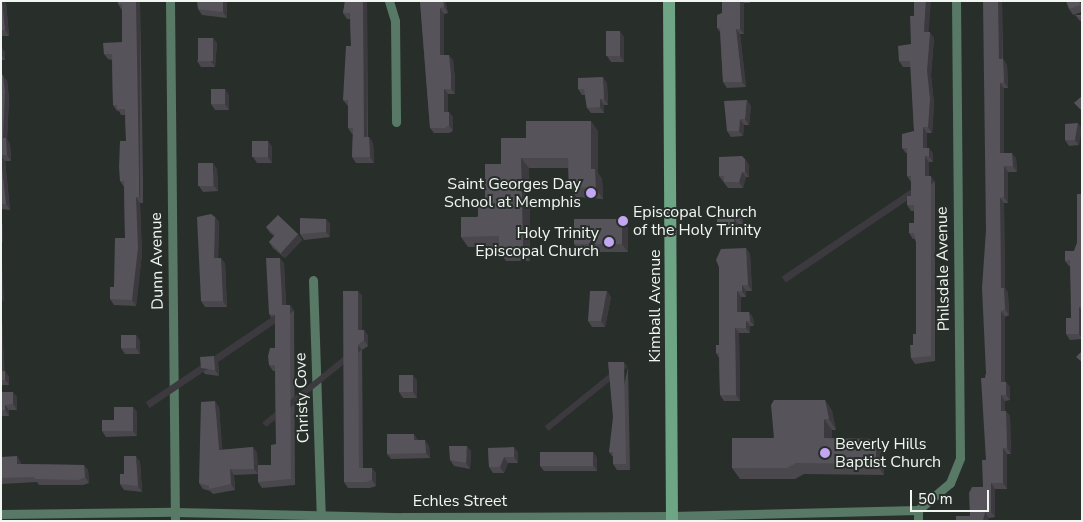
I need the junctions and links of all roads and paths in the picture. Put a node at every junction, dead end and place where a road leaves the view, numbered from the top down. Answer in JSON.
{"nodes":[{"id":1,"x":170,"y":1,"type":"edge"},
{"id":2,"x":389,"y":1,"type":"edge"},
{"id":3,"x":669,"y":1,"type":"edge"},
{"id":4,"x":956,"y":1,"type":"edge"},
{"id":5,"x":396,"y":122,"type":"dead end"},
{"id":6,"x":313,"y":280,"type":"dead end"},
{"id":7,"x":918,"y":510,"type":"junction"},
{"id":8,"x":1,"y":514,"type":"edge"},
{"id":9,"x":322,"y":515,"type":"junction"},
{"id":10,"x":175,"y":516,"type":"edge"},
{"id":11,"x":672,"y":518,"type":"edge"},
{"id":12,"x":403,"y":519,"type":"edge"},
{"id":13,"x":918,"y":521,"type":"edge"}],
"edges":[{"from":1,"to":10,"type":"street","name":"Dunn Avenue"},
{"from":2,"to":5,"type":"street"},
{"from":3,"to":11,"type":"main road","name":"Kimball Avenue"},
{"from":4,"to":7,"type":"street","name":"Philsdale Avenue"},
{"from":6,"to":9,"type":"street","name":"Christy Cove"},
{"from":7,"to":11,"type":"street","name":"Echles Street"},
{"from":7,"to":13,"type":"street"},
{"from":8,"to":10,"type":"street","name":"Echles Street"},
{"from":9,"to":10,"type":"street","name":"Echles Street"},
{"from":9,"to":12,"type":"street","name":"Echles Street"},
{"from":11,"to":12,"type":"street","name":"Echles Street"}]}
